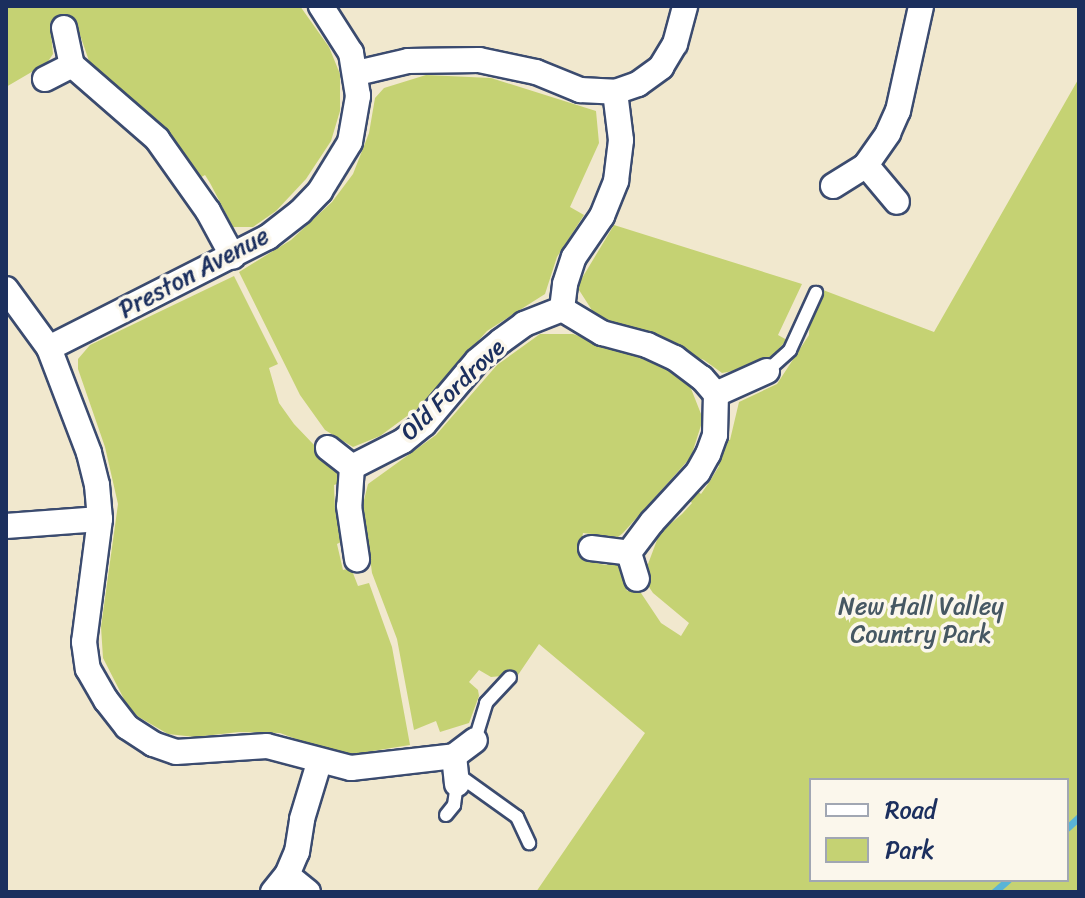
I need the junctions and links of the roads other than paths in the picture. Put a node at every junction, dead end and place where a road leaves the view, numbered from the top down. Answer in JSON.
{"nodes":[{"id":1,"x":321,"y":6,"type":"edge"},
{"id":2,"x":685,"y":6,"type":"edge"},
{"id":3,"x":921,"y":6,"type":"edge"},
{"id":4,"x":64,"y":28,"type":"dead end"},
{"id":5,"x":72,"y":65,"type":"junction"},
{"id":6,"x":357,"y":73,"type":"junction"},
{"id":7,"x":45,"y":79,"type":"dead end"},
{"id":8,"x":615,"y":92,"type":"junction"},
{"id":9,"x":866,"y":165,"type":"junction"},
{"id":10,"x":833,"y":186,"type":"dead end"},
{"id":11,"x":897,"y":202,"type":"dead end"},
{"id":12,"x":233,"y":257,"type":"junction"},
{"id":13,"x":6,"y":289,"type":"edge"},
{"id":14,"x":816,"y":293,"type":"dead end"},
{"id":15,"x":562,"y":309,"type":"junction"},
{"id":16,"x":49,"y":348,"type":"junction"},
{"id":17,"x":767,"y":371,"type":"joint"},
{"id":18,"x":716,"y":394,"type":"junction"},
{"id":19,"x":328,"y":448,"type":"dead end"},
{"id":20,"x":352,"y":467,"type":"junction"},
{"id":21,"x":100,"y":519,"type":"junction"},
{"id":22,"x":6,"y":526,"type":"edge"},
{"id":23,"x":591,"y":548,"type":"dead end"},
{"id":24,"x":629,"y":553,"type":"junction"},
{"id":25,"x":357,"y":559,"type":"dead end"},
{"id":26,"x":637,"y":579,"type":"dead end"},
{"id":27,"x":510,"y":677,"type":"dead end"},
{"id":28,"x":475,"y":740,"type":"joint"},
{"id":29,"x":319,"y":763,"type":"junction"},
{"id":30,"x":455,"y":771,"type":"junction"},
{"id":31,"x":446,"y":815,"type":"dead end"},
{"id":32,"x":529,"y":843,"type":"dead end"},
{"id":33,"x":280,"y":883,"type":"edge"},
{"id":34,"x":308,"y":892,"type":"edge"}],
"edges":[{"from":1,"to":6,"type":"street","name":"Preston Avenue"},
{"from":2,"to":8,"type":"street"},
{"from":3,"to":9,"type":"street"},
{"from":4,"to":5,"type":"street"},
{"from":5,"to":7,"type":"street"},
{"from":5,"to":12,"type":"street"},
{"from":6,"to":8,"type":"street"},
{"from":6,"to":12,"type":"street","name":"Preston Avenue"},
{"from":8,"to":15,"type":"street"},
{"from":9,"to":10,"type":"street"},
{"from":9,"to":11,"type":"street"},
{"from":12,"to":16,"type":"street","name":"Preston Avenue"},
{"from":13,"to":16,"type":"street"},
{"from":14,"to":17,"type":"lane"},
{"from":15,"to":18,"type":"street"},
{"from":15,"to":20,"type":"street","name":"Old Fordrove"},
{"from":16,"to":21,"type":"street"},
{"from":17,"to":18,"type":"street"},
{"from":18,"to":24,"type":"street"},
{"from":19,"to":20,"type":"street"},
{"from":20,"to":25,"type":"street"},
{"from":21,"to":22,"type":"street"},
{"from":21,"to":29,"type":"street"},
{"from":23,"to":24,"type":"street"},
{"from":24,"to":26,"type":"street"},
{"from":27,"to":28,"type":"lane"},
{"from":28,"to":30,"type":"street"},
{"from":29,"to":30,"type":"street"},
{"from":29,"to":33,"type":"street"},
{"from":30,"to":31,"type":"lane"},
{"from":30,"to":32,"type":"lane"},
{"from":33,"to":34,"type":"street"}]}
